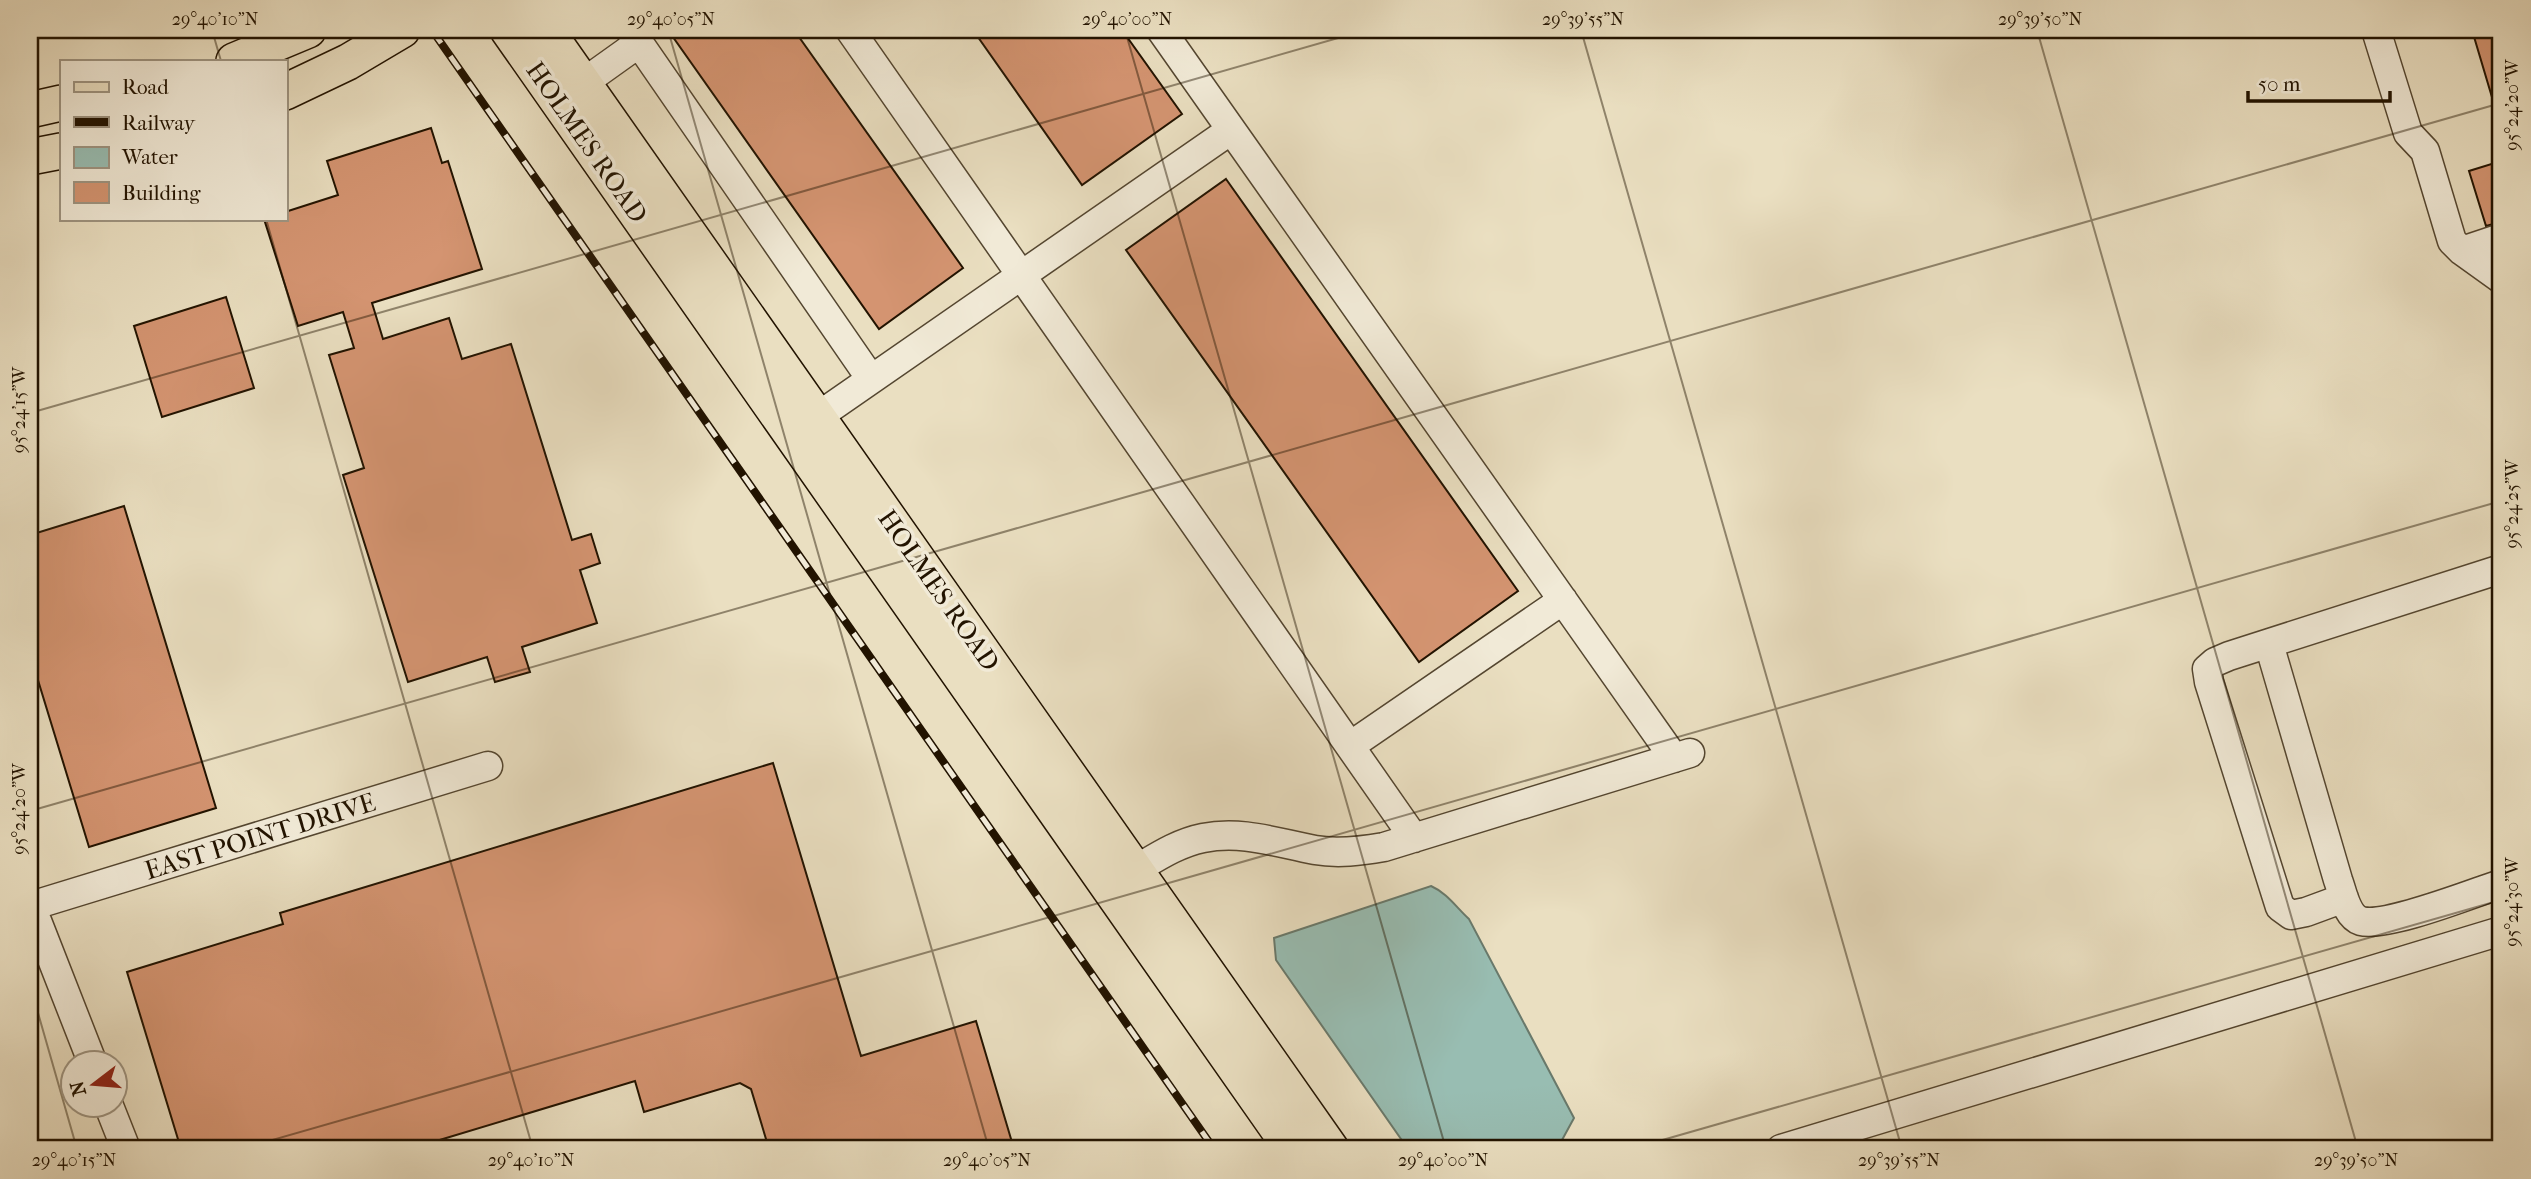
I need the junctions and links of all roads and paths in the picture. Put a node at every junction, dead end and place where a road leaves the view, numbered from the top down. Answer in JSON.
{"nodes":[{"id":1,"x":308,"y":30,"type":"edge"},
{"id":2,"x":402,"y":30,"type":"edge"},
{"id":3,"x":508,"y":30,"type":"edge"},
{"id":4,"x":546,"y":30,"type":"edge"},
{"id":5,"x":850,"y":30,"type":"edge"},
{"id":6,"x":1161,"y":30,"type":"edge"},
{"id":7,"x":2376,"y":30,"type":"edge"},
{"id":8,"x":635,"y":36,"type":"edge"},
{"id":9,"x":236,"y":60,"type":"edge"},
{"id":10,"x":583,"y":83,"type":"junction"},
{"id":11,"x":287,"y":91,"type":"edge"},
{"id":12,"x":60,"y":103,"type":"edge"},
{"id":13,"x":30,"y":110,"type":"edge"},
{"id":14,"x":1231,"y":130,"type":"junction"},
{"id":15,"x":60,"y":151,"type":"edge"},
{"id":16,"x":30,"y":158,"type":"edge"},
{"id":17,"x":2501,"y":239,"type":"edge"},
{"id":18,"x":2462,"y":251,"type":"junction"},
{"id":19,"x":1021,"y":275,"type":"junction"},
{"id":20,"x":2501,"y":279,"type":"edge"},
{"id":21,"x":871,"y":379,"type":"junction"},
{"id":22,"x":804,"y":425,"type":"junction"},
{"id":23,"x":2501,"y":569,"type":"edge"},
{"id":24,"x":1563,"y":600,"type":"junction"},
{"id":25,"x":2269,"y":644,"type":"junction"},
{"id":26,"x":1350,"y":746,"type":"junction"},
{"id":27,"x":488,"y":766,"type":"dead end"},
{"id":28,"x":1414,"y":838,"type":"junction"},
{"id":29,"x":1123,"y":880,"type":"junction"},
{"id":30,"x":2501,"y":884,"type":"edge"},
{"id":31,"x":2344,"y":898,"type":"junction"},
{"id":32,"x":30,"y":904,"type":"edge"},
{"id":33,"x":2501,"y":931,"type":"edge"},
{"id":34,"x":88,"y":1050,"type":"edge"},
{"id":35,"x":115,"y":1120,"type":"edge"},
{"id":36,"x":125,"y":1149,"type":"edge"},
{"id":37,"x":1292,"y":1149,"type":"edge"},
{"id":38,"x":1331,"y":1149,"type":"edge"},
{"id":39,"x":1782,"y":1149,"type":"edge"}],
"edges":[{"from":1,"to":9,"type":"main road"},
{"from":2,"to":11,"type":"main road"},
{"from":3,"to":22,"type":"main road","name":"HOLMES ROAD"},
{"from":4,"to":10,"type":"main road","name":"HOLMES ROAD"},
{"from":5,"to":19,"type":"street"},
{"from":6,"to":14,"type":"street"},
{"from":7,"to":18,"type":"street"},
{"from":8,"to":10,"type":"street"},
{"from":8,"to":21,"type":"street"},
{"from":10,"to":22,"type":"main road","name":"HOLMES ROAD"},
{"from":12,"to":13,"type":"main road"},
{"from":14,"to":19,"type":"street"},
{"from":14,"to":24,"type":"street"},
{"from":15,"to":16,"type":"main road"},
{"from":17,"to":18,"type":"street"},
{"from":18,"to":20,"type":"street"},
{"from":19,"to":21,"type":"street"},
{"from":19,"to":26,"type":"street"},
{"from":21,"to":22,"type":"street"},
{"from":22,"to":29,"type":"main road","name":"HOLMES ROAD"},
{"from":23,"to":25,"type":"street"},
{"from":24,"to":26,"type":"street"},
{"from":24,"to":28,"type":"street"},
{"from":25,"to":31,"type":"street"},
{"from":25,"to":31,"type":"street"},
{"from":26,"to":28,"type":"street"},
{"from":27,"to":32,"type":"street","name":"EAST POINT DRIVE"},
{"from":28,"to":29,"type":"street"},
{"from":29,"to":37,"type":"main road","name":"HOLMES ROAD"},
{"from":29,"to":38,"type":"main road","name":"HOLMES ROAD"},
{"from":30,"to":31,"type":"street"},
{"from":32,"to":34,"type":"street"},
{"from":33,"to":39,"type":"street"},
{"from":35,"to":36,"type":"street"}]}
